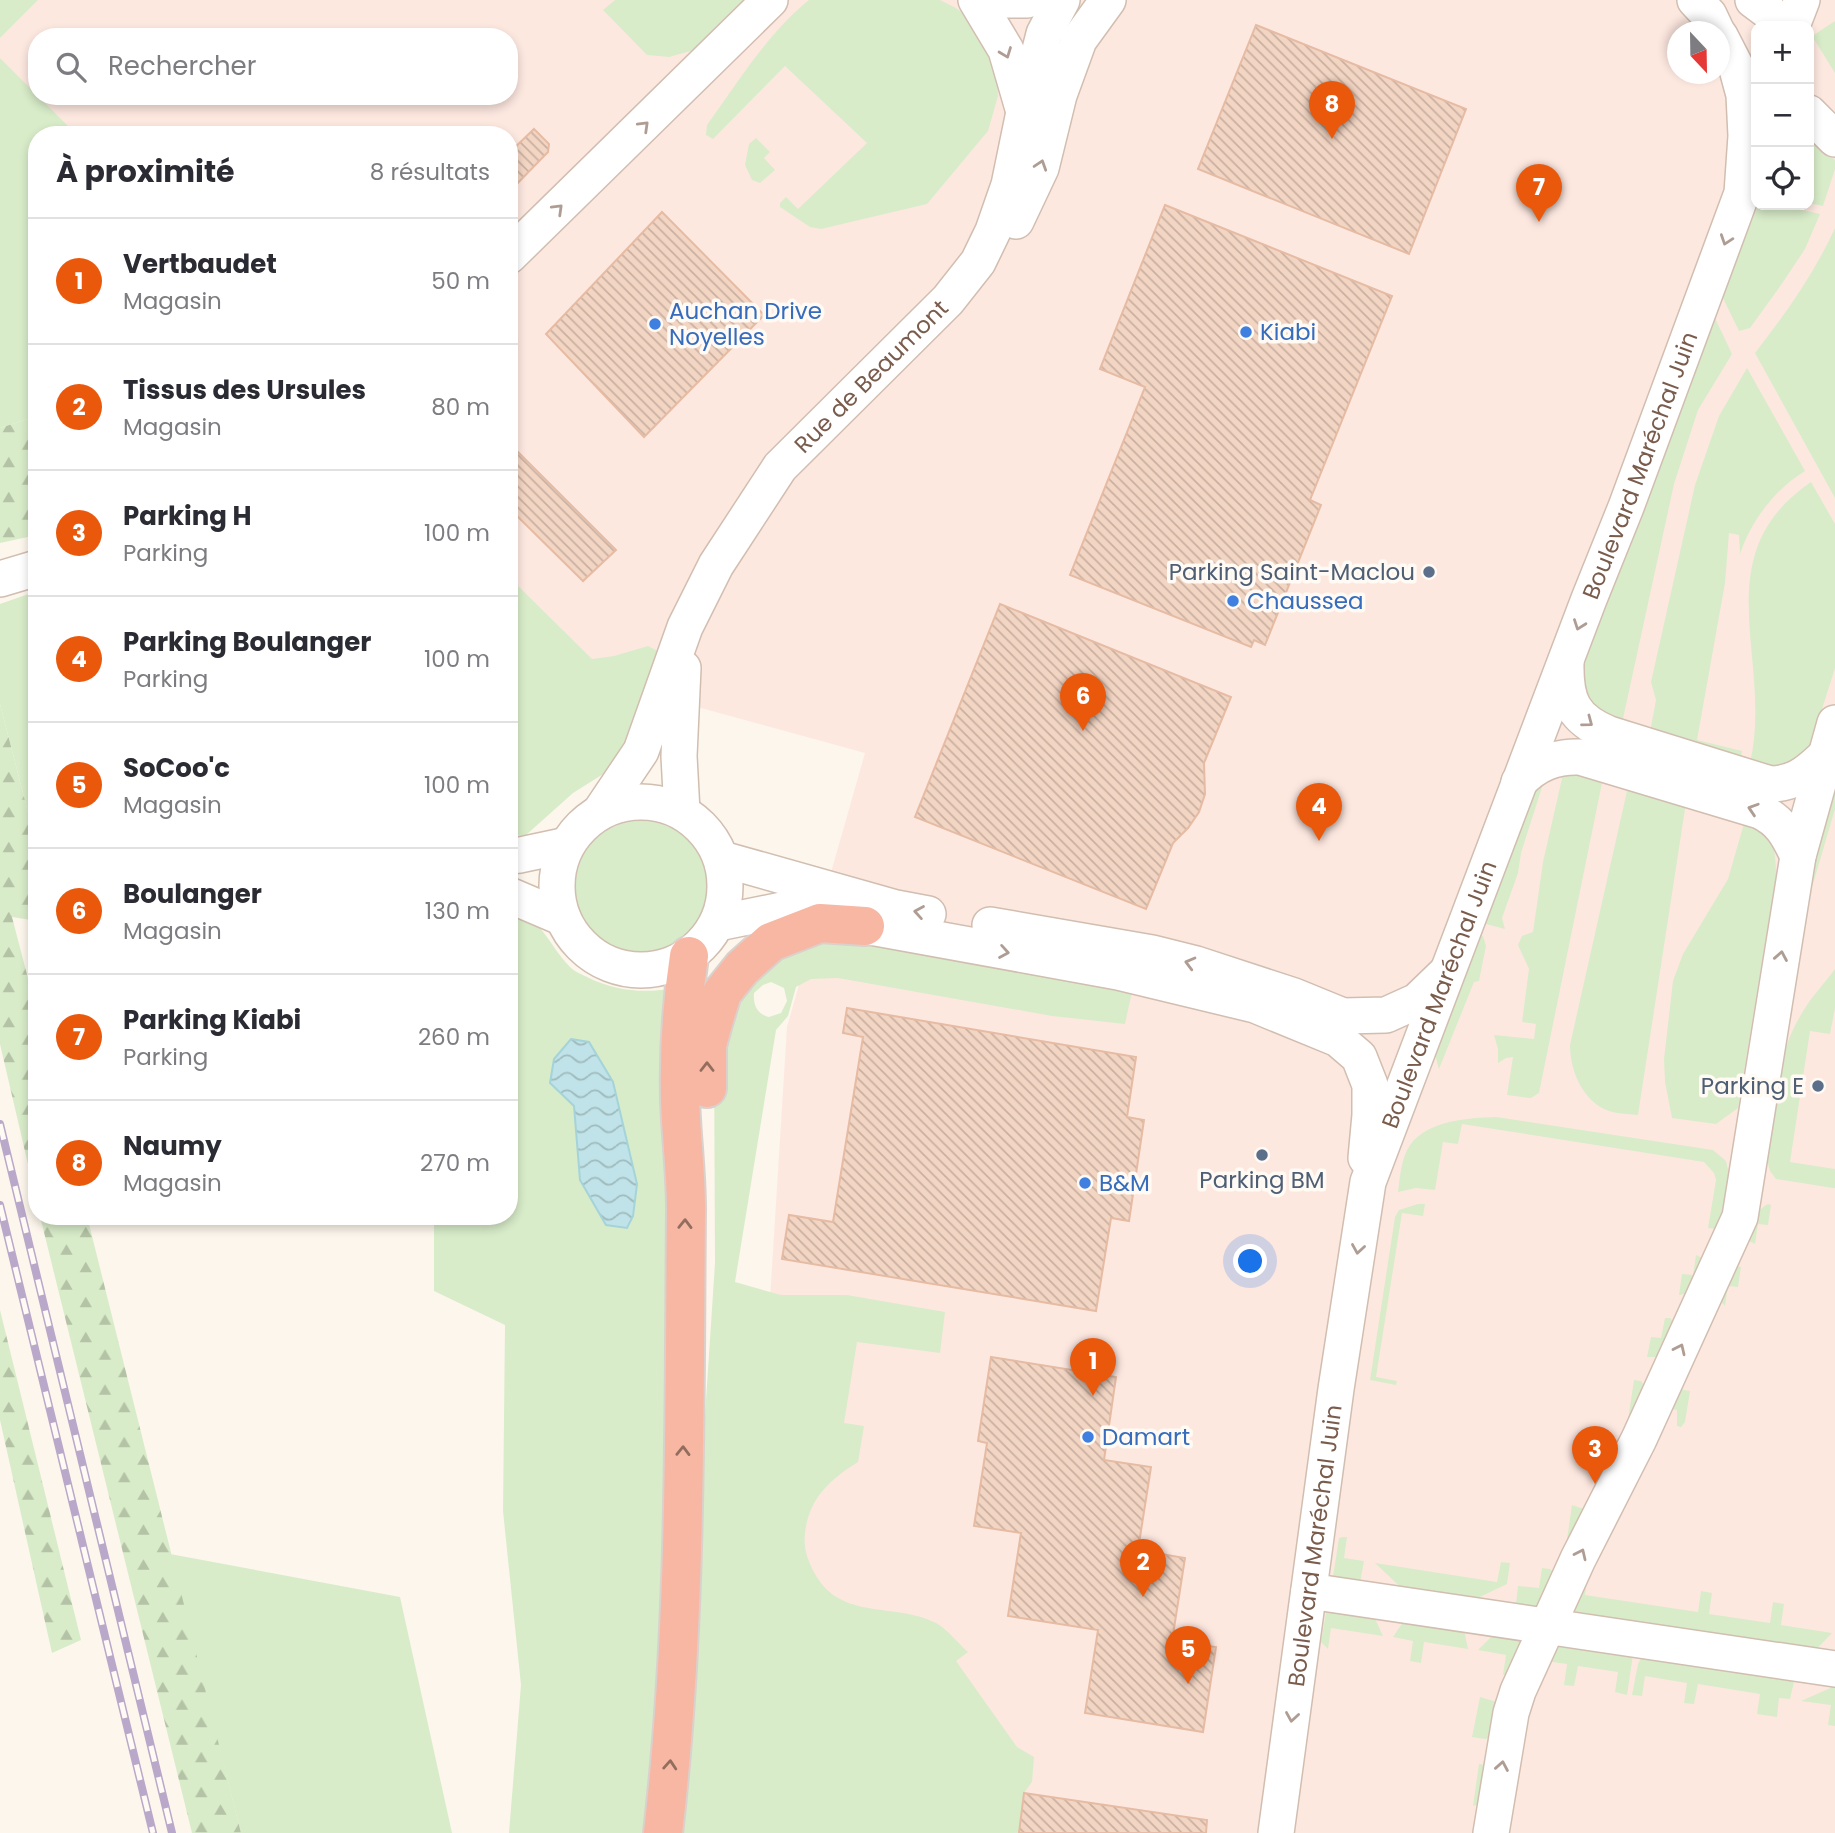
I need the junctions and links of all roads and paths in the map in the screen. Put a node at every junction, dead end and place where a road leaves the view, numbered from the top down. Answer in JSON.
{"nodes":[{"id":1,"x":976,"y":0,"type":"edge"},
{"id":2,"x":988,"y":0,"type":"edge"},
{"id":3,"x":1027,"y":0,"type":"edge"},
{"id":4,"x":1062,"y":0,"type":"edge"},
{"id":5,"x":1108,"y":0,"type":"edge"},
{"id":6,"x":1695,"y":0,"type":"edge"},
{"id":7,"x":1753,"y":0,"type":"edge"},
{"id":8,"x":1802,"y":0,"type":"edge"},
{"id":9,"x":771,"y":4,"type":"edge"},
{"id":10,"x":1712,"y":21,"type":"edge"},
{"id":11,"x":1776,"y":21,"type":"edge"},
{"id":12,"x":1794,"y":21,"type":"edge"},
{"id":13,"x":1730,"y":55,"type":"edge"},
{"id":14,"x":1024,"y":111,"type":"junction"},
{"id":15,"x":1814,"y":118,"type":"edge"},
{"id":16,"x":1835,"y":139,"type":"edge"},
{"id":17,"x":1749,"y":187,"type":"edge"},
{"id":18,"x":518,"y":247,"type":"edge"},
{"id":19,"x":978,"y":262,"type":"junction"},
{"id":20,"x":28,"y":571,"type":"edge"},
{"id":21,"x":0,"y":579,"type":"edge"},
{"id":22,"x":685,"y":626,"type":"junction"},
{"id":23,"x":1566,"y":662,"type":"junction"},
{"id":24,"x":1835,"y":723,"type":"edge"},
{"id":25,"x":1824,"y":757,"type":"junction"},
{"id":26,"x":1519,"y":782,"type":"junction"},
{"id":27,"x":600,"y":812,"type":"junction"},
{"id":28,"x":682,"y":812,"type":"junction"},
{"id":29,"x":567,"y":845,"type":"junction"},
{"id":30,"x":518,"y":854,"type":"edge"},
{"id":31,"x":1798,"y":856,"type":"junction"},
{"id":32,"x":722,"y":859,"type":"junction"},
{"id":33,"x":518,"y":899,"type":"edge"},
{"id":34,"x":563,"y":918,"type":"junction"},
{"id":35,"x":718,"y":923,"type":"junction"},
{"id":36,"x":865,"y":926,"type":"junction"},
{"id":37,"x":689,"y":956,"type":"junction"},
{"id":38,"x":1447,"y":973,"type":"junction"},
{"id":39,"x":686,"y":1179,"type":"junction"},
{"id":40,"x":1368,"y":1182,"type":"junction"},
{"id":41,"x":1308,"y":1591,"type":"junction"},
{"id":42,"x":1548,"y":1627,"type":"junction"},
{"id":43,"x":1835,"y":1669,"type":"edge"},
{"id":44,"x":663,"y":1833,"type":"edge"},
{"id":45,"x":1276,"y":1833,"type":"edge"},
{"id":46,"x":1491,"y":1833,"type":"edge"}],
"edges":[{"from":1,"to":14,"type":"street","name":"Rue de Beaumont","one_way":true},
{"from":2,"to":3,"type":"street"},
{"from":4,"to":14,"type":"street","name":"Rue de Beaumont"},
{"from":19,"to":5,"type":"street","one_way":true},
{"from":6,"to":10,"type":"street"},
{"from":7,"to":11,"type":"street"},
{"from":8,"to":12,"type":"street"},
{"from":18,"to":9,"type":"street","one_way":true},
{"from":13,"to":17,"type":"street","name":"Boulevard Maréchal Juin"},
{"from":14,"to":19,"type":"street","name":"Rue de Beaumont"},
{"from":15,"to":16,"type":"street"},
{"from":17,"to":23,"type":"street","name":"Boulevard Maréchal Juin","one_way":true},
{"from":19,"to":22,"type":"street","name":"Rue de Beaumont"},
{"from":20,"to":21,"type":"street"},
{"from":22,"to":27,"type":"street","name":"Rue de Beaumont"},
{"from":22,"to":28,"type":"street","name":"Rue de Beaumont"},
{"from":23,"to":25,"type":"street","one_way":true},
{"from":23,"to":26,"type":"street","name":"Boulevard Maréchal Juin"},
{"from":24,"to":25,"type":"street"},
{"from":25,"to":31,"type":"street"},
{"from":31,"to":26,"type":"street","one_way":true},
{"from":26,"to":38,"type":"street","name":"Boulevard Maréchal Juin"},
{"from":27,"to":28,"type":"street"},
{"from":27,"to":29,"type":"street"},
{"from":28,"to":32,"type":"street"},
{"from":29,"to":30,"type":"street"},
{"from":29,"to":34,"type":"street"},
{"from":42,"to":31,"type":"street","one_way":true},
{"from":32,"to":35,"type":"street"},
{"from":38,"to":32,"type":"street","one_way":true},
{"from":33,"to":34,"type":"street"},
{"from":34,"to":37,"type":"street"},
{"from":35,"to":36,"type":"street"},
{"from":35,"to":37,"type":"street"},
{"from":39,"to":36,"type":"highway","one_way":true},
{"from":36,"to":40,"type":"street","one_way":true},
{"from":37,"to":39,"type":"highway"},
{"from":38,"to":40,"type":"street","name":"Boulevard Maréchal Juin"},
{"from":44,"to":39,"type":"highway","one_way":true},
{"from":40,"to":41,"type":"street","name":"Boulevard Maréchal Juin","one_way":true},
{"from":41,"to":42,"type":"street"},
{"from":41,"to":45,"type":"street","name":"Boulevard Maréchal Juin","one_way":true},
{"from":42,"to":43,"type":"street"},
{"from":46,"to":42,"type":"street","one_way":true}]}
